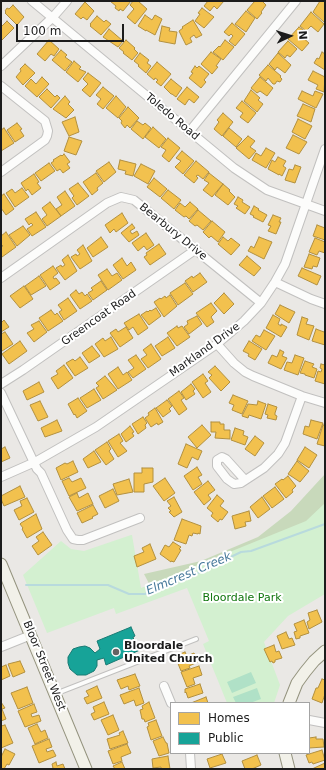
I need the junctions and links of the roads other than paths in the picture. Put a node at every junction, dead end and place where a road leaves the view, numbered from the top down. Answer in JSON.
{"nodes":[{"id":1,"x":32,"y":1,"type":"edge"},
{"id":2,"x":67,"y":1,"type":"edge"},
{"id":3,"x":296,"y":1,"type":"edge"},
{"id":4,"x":53,"y":17,"type":"junction"},
{"id":5,"x":1,"y":66,"type":"edge"},
{"id":6,"x":1,"y":86,"type":"edge"},
{"id":7,"x":189,"y":132,"type":"junction"},
{"id":8,"x":325,"y":149,"type":"edge"},
{"id":9,"x":1,"y":172,"type":"edge"},
{"id":10,"x":306,"y":205,"type":"junction"},
{"id":11,"x":325,"y":211,"type":"edge"},
{"id":12,"x":195,"y":250,"type":"junction"},
{"id":13,"x":1,"y":278,"type":"edge"},
{"id":14,"x":275,"y":282,"type":"junction"},
{"id":15,"x":261,"y":303,"type":"junction"},
{"id":16,"x":325,"y":304,"type":"edge"},
{"id":17,"x":217,"y":344,"type":"junction"},
{"id":18,"x":1,"y":384,"type":"edge"},
{"id":19,"x":1,"y":393,"type":"edge"},
{"id":20,"x":302,"y":396,"type":"junction"},
{"id":21,"x":325,"y":403,"type":"edge"},
{"id":22,"x":34,"y":462,"type":"junction"},
{"id":23,"x":1,"y":477,"type":"edge"},
{"id":24,"x":245,"y":480,"type":"dead end"},
{"id":25,"x":140,"y":518,"type":"dead end"},
{"id":26,"x":1,"y":564,"type":"edge"},
{"id":27,"x":31,"y":635,"type":"junction"},
{"id":28,"x":196,"y":639,"type":"dead end"},
{"id":29,"x":1,"y":647,"type":"edge"},
{"id":30,"x":325,"y":651,"type":"edge"},
{"id":31,"x":164,"y":686,"type":"dead end"},
{"id":32,"x":54,"y":694,"type":"junction"},
{"id":33,"x":171,"y":702,"type":"edge"},
{"id":34,"x":289,"y":702,"type":"edge"},
{"id":35,"x":310,"y":720,"type":"edge"},
{"id":36,"x":325,"y":723,"type":"edge"},
{"id":37,"x":190,"y":754,"type":"edge"},
{"id":38,"x":285,"y":754,"type":"edge"},
{"id":39,"x":86,"y":769,"type":"edge"},
{"id":40,"x":191,"y":769,"type":"edge"},
{"id":41,"x":289,"y":769,"type":"edge"}],
"edges":[{"from":1,"to":4,"type":"street","name":"Toledo Road"},
{"from":2,"to":4,"type":"street"},
{"from":3,"to":7,"type":"street"},
{"from":4,"to":5,"type":"street"},
{"from":4,"to":7,"type":"street","name":"Toledo Road"},
{"from":6,"to":9,"type":"street"},
{"from":7,"to":10,"type":"street","name":"Toledo Road"},
{"from":8,"to":10,"type":"street","name":"Markland Drive"},
{"from":10,"to":11,"type":"street","name":"Toledo Road"},
{"from":10,"to":14,"type":"street","name":"Markland Drive"},
{"from":12,"to":13,"type":"street","name":"Bearbury Drive"},
{"from":12,"to":15,"type":"street","name":"Bearbury Drive"},
{"from":12,"to":18,"type":"street","name":"Greencoat Road"},
{"from":14,"to":15,"type":"street","name":"Markland Drive"},
{"from":14,"to":16,"type":"street"},
{"from":15,"to":17,"type":"street","name":"Markland Drive"},
{"from":17,"to":20,"type":"street"},
{"from":17,"to":22,"type":"street","name":"Markland Drive"},
{"from":19,"to":22,"type":"street"},
{"from":20,"to":21,"type":"street"},
{"from":20,"to":24,"type":"street"},
{"from":22,"to":23,"type":"street","name":"Markland Drive"},
{"from":22,"to":25,"type":"street"},
{"from":26,"to":27,"type":"main road","name":"Bloor Street West"},
{"from":27,"to":29,"type":"street"},
{"from":27,"to":32,"type":"main road","name":"Bloor Street West"},
{"from":28,"to":32,"type":"lane"},
{"from":30,"to":34,"type":"main road"},
{"from":31,"to":33,"type":"street"},
{"from":32,"to":39,"type":"main road","name":"Bloor Street West"},
{"from":35,"to":36,"type":"street"},
{"from":37,"to":40,"type":"street"},
{"from":38,"to":41,"type":"main road"}]}
